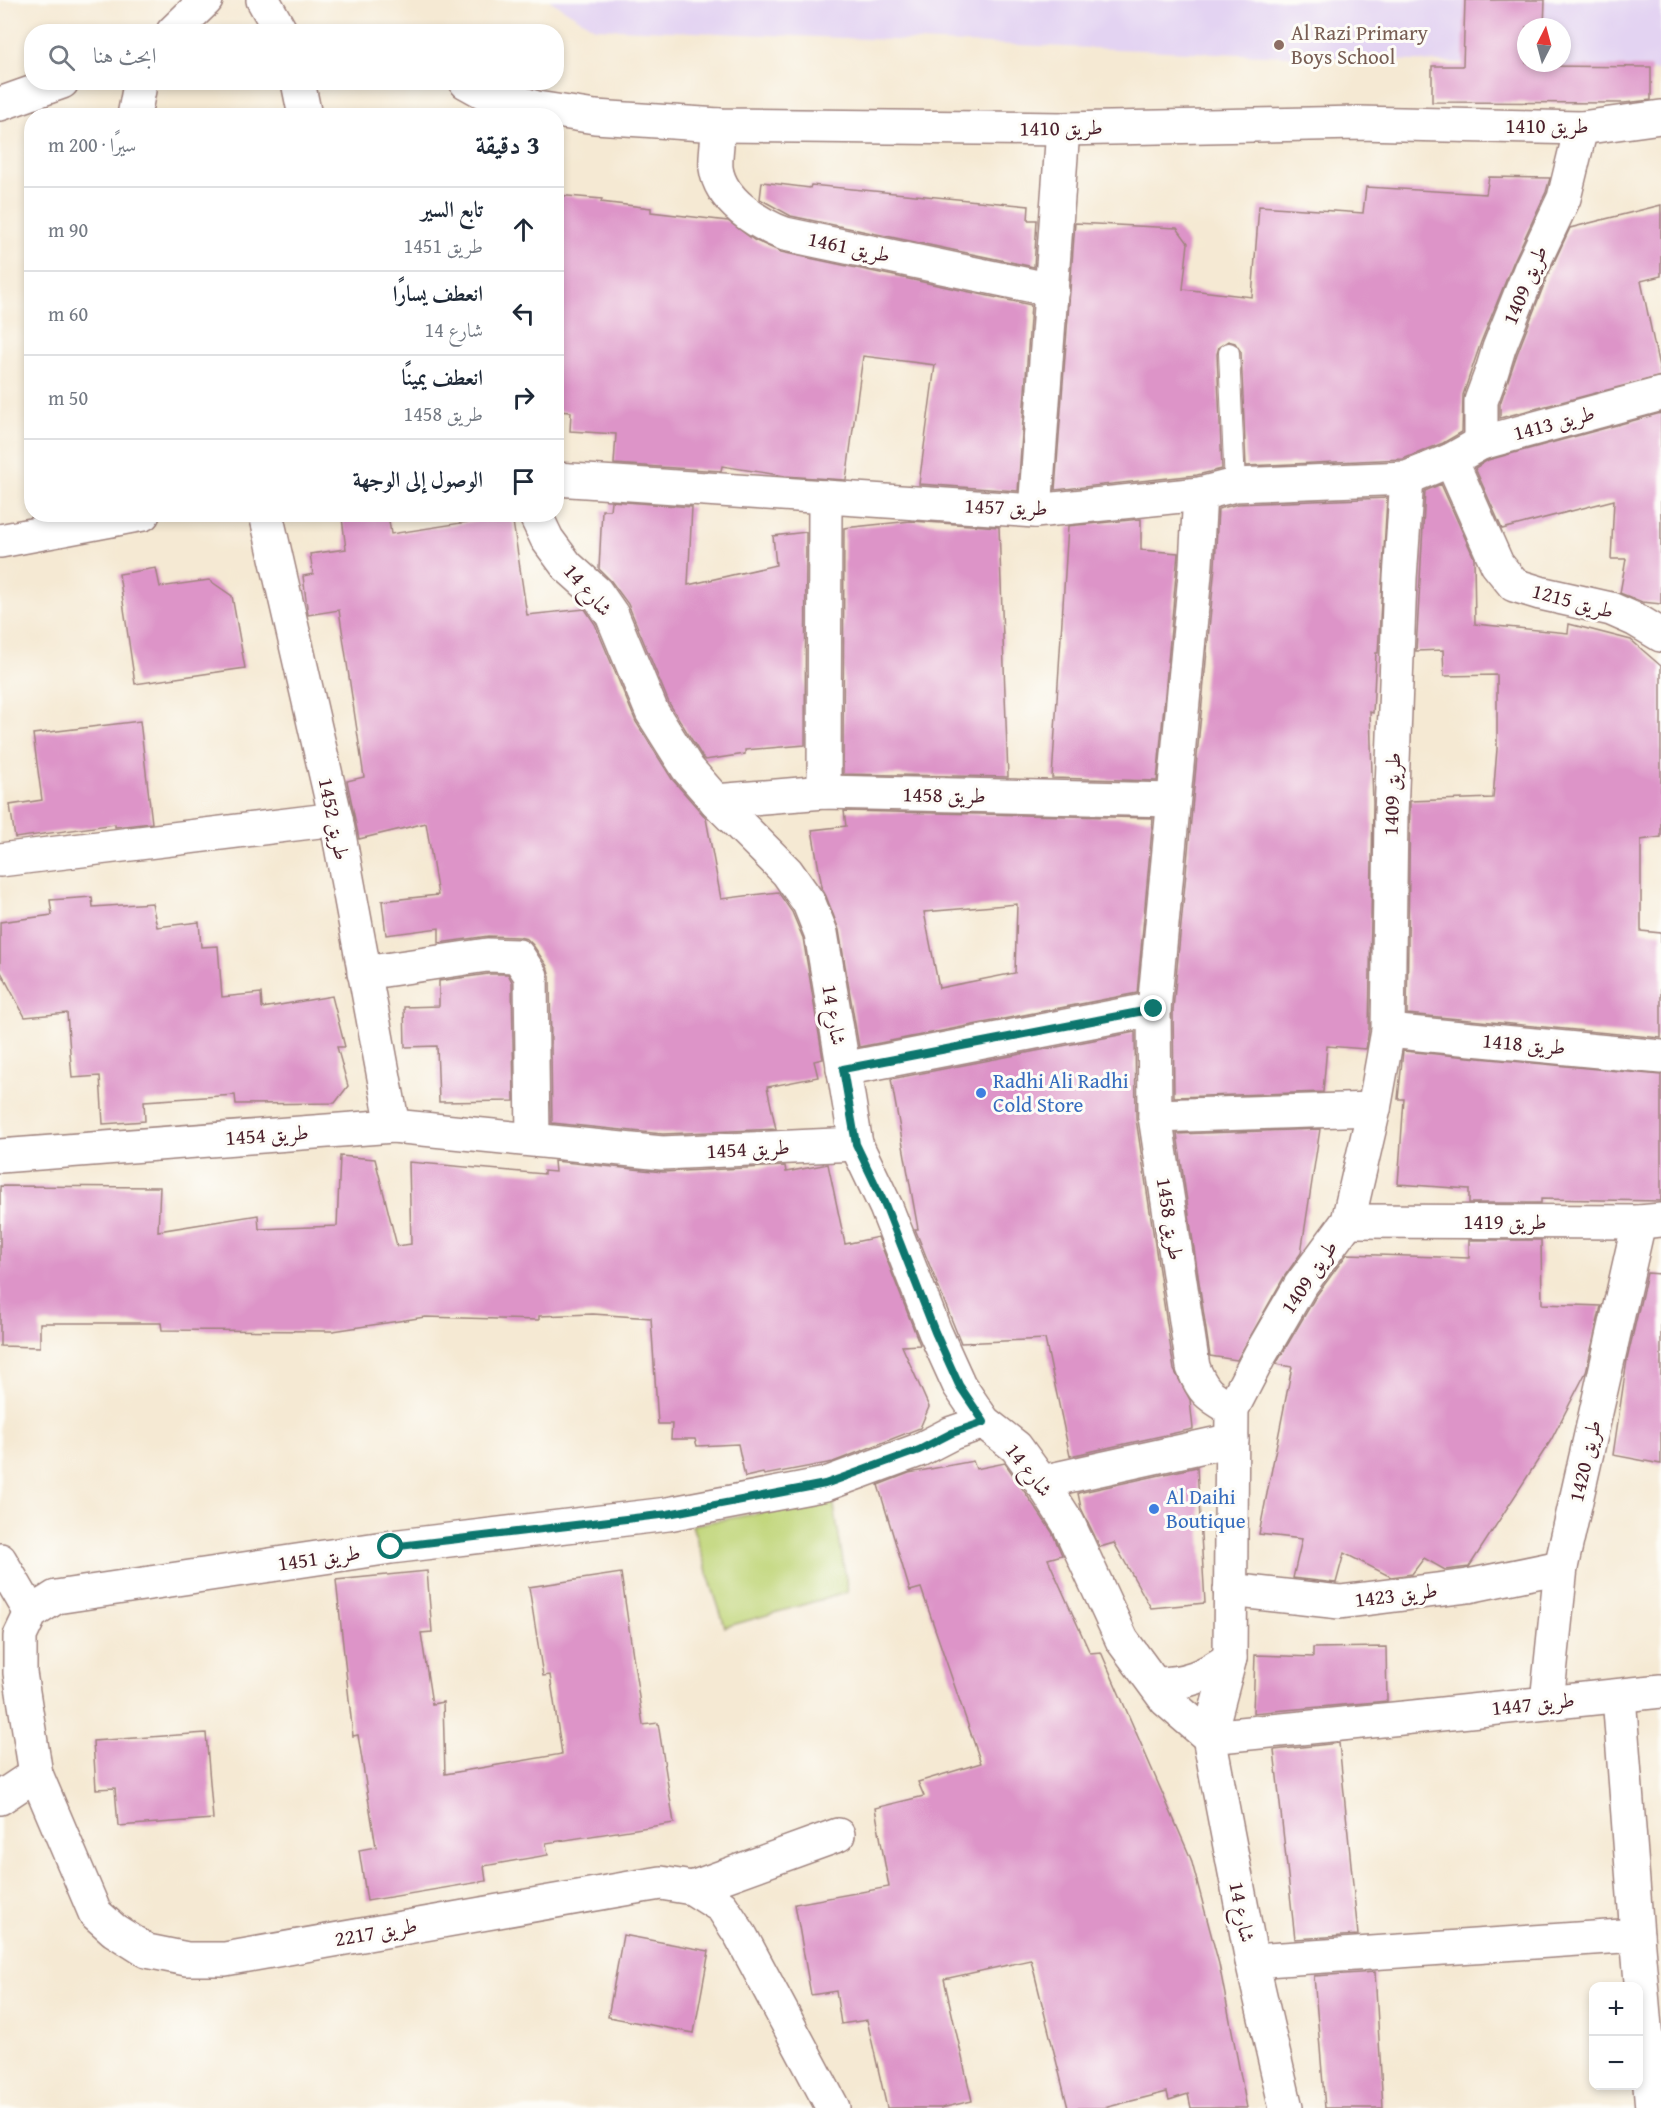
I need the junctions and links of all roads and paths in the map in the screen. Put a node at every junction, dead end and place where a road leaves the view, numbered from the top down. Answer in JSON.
{"nodes":[{"id":1,"x":206,"y":0,"type":"edge"},
{"id":2,"x":263,"y":0,"type":"edge"},
{"id":3,"x":181,"y":24,"type":"edge"},
{"id":4,"x":276,"y":24,"type":"edge"},
{"id":5,"x":39,"y":90,"type":"edge"},
{"id":6,"x":139,"y":90,"type":"edge"},
{"id":7,"x":300,"y":90,"type":"edge"},
{"id":8,"x":477,"y":97,"type":"edge"},
{"id":9,"x":0,"y":104,"type":"edge"},
{"id":10,"x":136,"y":108,"type":"edge"},
{"id":11,"x":303,"y":108,"type":"edge"},
{"id":12,"x":537,"y":108,"type":"edge"},
{"id":13,"x":564,"y":112,"type":"edge"},
{"id":14,"x":1661,"y":117,"type":"edge"},
{"id":15,"x":720,"y":125,"type":"junction"},
{"id":16,"x":1063,"y":129,"type":"junction"},
{"id":17,"x":1581,"y":129,"type":"junction"},
{"id":18,"x":1052,"y":290,"type":"junction"},
{"id":19,"x":1229,"y":353,"type":"dead end"},
{"id":20,"x":1661,"y":394,"type":"edge"},
{"id":21,"x":1481,"y":443,"type":"junction"},
{"id":22,"x":1451,"y":460,"type":"junction"},
{"id":23,"x":1407,"y":478,"type":"junction"},
{"id":24,"x":564,"y":479,"type":"edge"},
{"id":25,"x":1235,"y":485,"type":"junction"},
{"id":26,"x":1200,"y":494,"type":"junction"},
{"id":27,"x":825,"y":497,"type":"junction"},
{"id":28,"x":1035,"y":511,"type":"junction"},
{"id":29,"x":101,"y":522,"type":"edge"},
{"id":30,"x":268,"y":522,"type":"edge"},
{"id":31,"x":539,"y":522,"type":"edge"},
{"id":32,"x":0,"y":541,"type":"edge"},
{"id":33,"x":1661,"y":635,"type":"edge"},
{"id":34,"x":824,"y":792,"type":"junction"},
{"id":35,"x":1173,"y":800,"type":"junction"},
{"id":36,"x":716,"y":801,"type":"junction"},
{"id":37,"x":336,"y":819,"type":"junction"},
{"id":38,"x":0,"y":860,"type":"edge"},
{"id":39,"x":364,"y":973,"type":"junction"},
{"id":40,"x":1154,"y":1009,"type":"junction"},
{"id":41,"x":1388,"y":1031,"type":"junction"},
{"id":42,"x":1661,"y":1057,"type":"edge"},
{"id":43,"x":843,"y":1069,"type":"junction"},
{"id":44,"x":1374,"y":1109,"type":"junction"},
{"id":45,"x":1155,"y":1116,"type":"junction"},
{"id":46,"x":393,"y":1126,"type":"junction"},
{"id":47,"x":533,"y":1139,"type":"junction"},
{"id":48,"x":856,"y":1144,"type":"junction"},
{"id":49,"x":0,"y":1156,"type":"edge"},
{"id":50,"x":1348,"y":1221,"type":"junction"},
{"id":51,"x":1650,"y":1221,"type":"edge"},
{"id":52,"x":984,"y":1422,"type":"junction"},
{"id":53,"x":1232,"y":1425,"type":"junction"},
{"id":54,"x":1041,"y":1482,"type":"junction"},
{"id":55,"x":0,"y":1560,"type":"edge"},
{"id":56,"x":1561,"y":1568,"type":"junction"},
{"id":57,"x":1230,"y":1590,"type":"junction"},
{"id":58,"x":25,"y":1625,"type":"junction"},
{"id":59,"x":1230,"y":1658,"type":"junction"},
{"id":60,"x":1155,"y":1684,"type":"junction"},
{"id":61,"x":1661,"y":1691,"type":"edge"},
{"id":62,"x":1619,"y":1696,"type":"junction"},
{"id":63,"x":1546,"y":1702,"type":"junction"},
{"id":64,"x":1209,"y":1737,"type":"junction"},
{"id":65,"x":36,"y":1774,"type":"junction"},
{"id":66,"x":0,"y":1798,"type":"edge"},
{"id":67,"x":838,"y":1835,"type":"dead end"},
{"id":68,"x":692,"y":1888,"type":"junction"},
{"id":69,"x":1637,"y":1935,"type":"junction"},
{"id":70,"x":1252,"y":1961,"type":"junction"},
{"id":71,"x":833,"y":2108,"type":"edge"},
{"id":72,"x":1286,"y":2108,"type":"edge"},
{"id":73,"x":1652,"y":2108,"type":"edge"}],
"edges":[{"from":1,"to":3,"type":"street"},
{"from":2,"to":4,"type":"street"},
{"from":5,"to":9,"type":"street"},
{"from":6,"to":10,"type":"street"},
{"from":7,"to":11,"type":"street"},
{"from":8,"to":12,"type":"street","name":"طريق 1410"},
{"from":13,"to":15,"type":"street","name":"طريق 1410"},
{"from":14,"to":17,"type":"street","name":"طريق 1410"},
{"from":15,"to":16,"type":"street","name":"طريق 1410"},
{"from":15,"to":18,"type":"street","name":"طريق 1461"},
{"from":16,"to":17,"type":"street","name":"طريق 1410"},
{"from":16,"to":18,"type":"street"},
{"from":17,"to":21,"type":"street","name":"طريق 1409"},
{"from":18,"to":28,"type":"street"},
{"from":19,"to":25,"type":"lane"},
{"from":20,"to":21,"type":"street","name":"طريق 1413"},
{"from":21,"to":22,"type":"street","name":"طريق 1413"},
{"from":22,"to":23,"type":"street","name":"طريق 1457"},
{"from":22,"to":33,"type":"street","name":"طريق 1215"},
{"from":23,"to":25,"type":"street","name":"طريق 1457"},
{"from":23,"to":41,"type":"street","name":"طريق 1409"},
{"from":24,"to":27,"type":"street","name":"طريق 1457"},
{"from":25,"to":26,"type":"street","name":"طريق 1457"},
{"from":26,"to":28,"type":"street","name":"طريق 1457"},
{"from":26,"to":35,"type":"street","name":"طريق 1458"},
{"from":27,"to":28,"type":"street","name":"طريق 1457"},
{"from":27,"to":34,"type":"street"},
{"from":29,"to":32,"type":"street"},
{"from":30,"to":37,"type":"street","name":"طريق 1452"},
{"from":31,"to":36,"type":"street","name":"شارع 14"},
{"from":34,"to":35,"type":"street","name":"طريق 1458"},
{"from":34,"to":36,"type":"street","name":"طريق 1458"},
{"from":35,"to":40,"type":"street","name":"طريق 1458"},
{"from":36,"to":43,"type":"street","name":"شارع 14"},
{"from":37,"to":38,"type":"street"},
{"from":37,"to":39,"type":"street","name":"طريق 1452"},
{"from":39,"to":46,"type":"street","name":"طريق 1452"},
{"from":39,"to":47,"type":"street"},
{"from":40,"to":43,"type":"street"},
{"from":40,"to":45,"type":"street","name":"طريق 1458"},
{"from":41,"to":42,"type":"street","name":"طريق 1418"},
{"from":41,"to":44,"type":"street","name":"طريق 1409"},
{"from":43,"to":48,"type":"street","name":"شارع 14"},
{"from":44,"to":45,"type":"street"},
{"from":44,"to":50,"type":"street","name":"طريق 1409"},
{"from":45,"to":53,"type":"street","name":"طريق 1458"},
{"from":46,"to":47,"type":"street","name":"طريق 1454"},
{"from":46,"to":49,"type":"street","name":"طريق 1454"},
{"from":47,"to":48,"type":"street","name":"طريق 1454"},
{"from":48,"to":52,"type":"street","name":"شارع 14"},
{"from":50,"to":51,"type":"street","name":"طريق 1419"},
{"from":50,"to":53,"type":"street","name":"طريق 1409"},
{"from":51,"to":56,"type":"street","name":"طريق 1420"},
{"from":52,"to":54,"type":"street","name":"شارع 14"},
{"from":52,"to":58,"type":"street","name":"طريق 1451"},
{"from":53,"to":54,"type":"street"},
{"from":53,"to":57,"type":"street","name":"طريق 1409"},
{"from":54,"to":60,"type":"street","name":"شارع 14"},
{"from":55,"to":58,"type":"street"},
{"from":56,"to":57,"type":"street","name":"طريق 1423"},
{"from":56,"to":63,"type":"street","name":"طريق 1420"},
{"from":57,"to":59,"type":"street","name":"طريق 1409"},
{"from":58,"to":65,"type":"street","name":"طريق 2217"},
{"from":59,"to":60,"type":"street"},
{"from":59,"to":64,"type":"street","name":"طريق 1409"},
{"from":60,"to":64,"type":"street","name":"شارع 14"},
{"from":61,"to":62,"type":"street"},
{"from":62,"to":63,"type":"street","name":"طريق 1447"},
{"from":62,"to":69,"type":"street"},
{"from":63,"to":64,"type":"street","name":"طريق 1447"},
{"from":64,"to":70,"type":"street","name":"شارع 14"},
{"from":65,"to":66,"type":"street"},
{"from":65,"to":68,"type":"street","name":"طريق 2217"},
{"from":67,"to":68,"type":"street"},
{"from":68,"to":71,"type":"street","name":"طريق 2217"},
{"from":69,"to":70,"type":"street"},
{"from":69,"to":73,"type":"street"},
{"from":70,"to":72,"type":"street","name":"شارع 14"}]}
